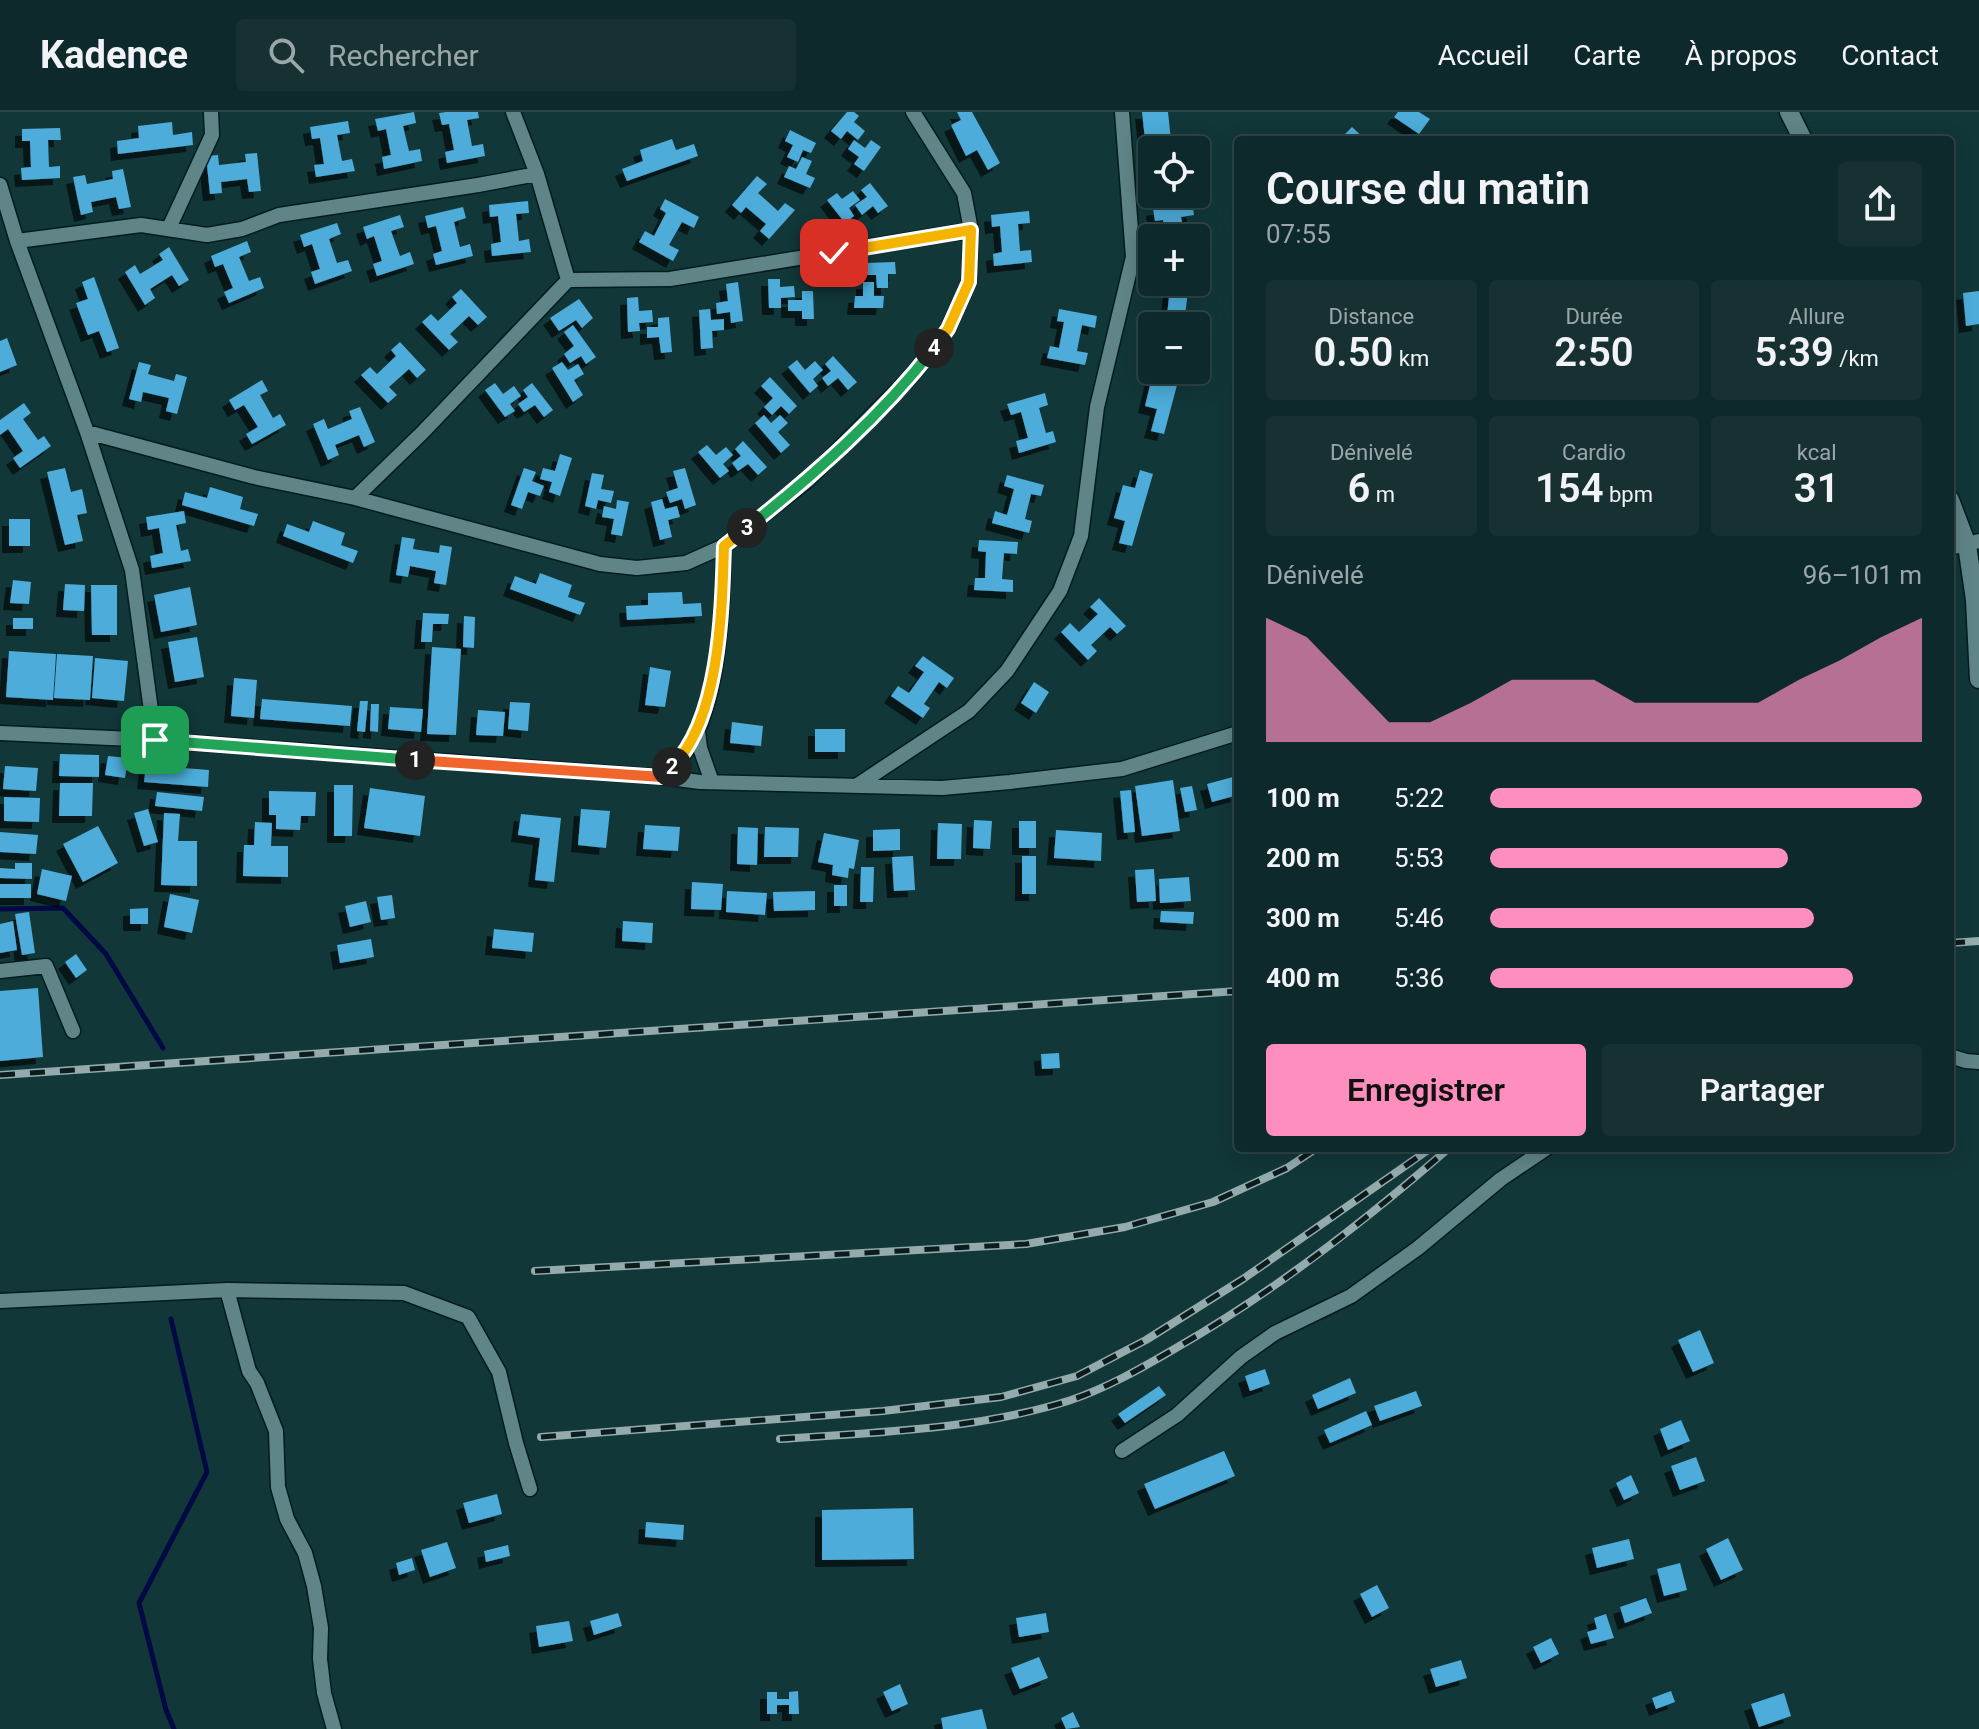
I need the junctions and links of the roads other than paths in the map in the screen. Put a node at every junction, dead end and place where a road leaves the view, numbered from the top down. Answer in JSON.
{"nodes":[{"id":1,"x":211,"y":112,"type":"edge"},
{"id":2,"x":513,"y":112,"type":"edge"},
{"id":3,"x":913,"y":112,"type":"edge"},
{"id":4,"x":1122,"y":112,"type":"edge"},
{"id":5,"x":1789,"y":112,"type":"edge"},
{"id":6,"x":1801,"y":136,"type":"edge"},
{"id":7,"x":537,"y":174,"type":"junction"},
{"id":8,"x":0,"y":185,"type":"edge"},
{"id":9,"x":169,"y":228,"type":"junction"},
{"id":10,"x":971,"y":230,"type":"junction"},
{"id":11,"x":17,"y":241,"type":"junction"},
{"id":12,"x":568,"y":280,"type":"junction"},
{"id":13,"x":87,"y":432,"type":"junction"},
{"id":14,"x":355,"y":498,"type":"junction"},
{"id":15,"x":1954,"y":512,"type":"edge"},
{"id":16,"x":1965,"y":544,"type":"edge"},
{"id":17,"x":724,"y":546,"type":"junction"},
{"id":18,"x":1979,"y":679,"type":"edge"},
{"id":19,"x":698,"y":731,"type":"junction"},
{"id":20,"x":0,"y":733,"type":"edge"},
{"id":21,"x":1234,"y":734,"type":"edge"},
{"id":22,"x":155,"y":740,"type":"junction"},
{"id":23,"x":662,"y":777,"type":"junction"},
{"id":24,"x":712,"y":782,"type":"junction"},
{"id":25,"x":854,"y":787,"type":"junction"},
{"id":26,"x":0,"y":971,"type":"edge"},
{"id":27,"x":73,"y":1031,"type":"dead end"},
{"id":28,"x":1954,"y":1057,"type":"edge"},
{"id":29,"x":1979,"y":1062,"type":"edge"},
{"id":30,"x":1541,"y":1152,"type":"edge"},
{"id":31,"x":227,"y":1290,"type":"junction"},
{"id":32,"x":0,"y":1301,"type":"edge"},
{"id":33,"x":1122,"y":1451,"type":"dead end"},
{"id":34,"x":530,"y":1489,"type":"dead end"},
{"id":35,"x":334,"y":1729,"type":"edge"}],
"edges":[{"from":1,"to":9,"type":"street"},
{"from":2,"to":7,"type":"street"},
{"from":3,"to":10,"type":"street"},
{"from":4,"to":25,"type":"street"},
{"from":5,"to":6,"type":"street"},
{"from":7,"to":9,"type":"street"},
{"from":7,"to":12,"type":"street"},
{"from":8,"to":11,"type":"street"},
{"from":9,"to":11,"type":"street"},
{"from":10,"to":12,"type":"street"},
{"from":10,"to":17,"type":"street"},
{"from":11,"to":13,"type":"street"},
{"from":12,"to":14,"type":"street"},
{"from":13,"to":14,"type":"street"},
{"from":13,"to":22,"type":"street"},
{"from":14,"to":17,"type":"street"},
{"from":15,"to":16,"type":"street"},
{"from":16,"to":18,"type":"street"},
{"from":17,"to":19,"type":"street"},
{"from":19,"to":23,"type":"street"},
{"from":19,"to":24,"type":"street"},
{"from":20,"to":22,"type":"street"},
{"from":21,"to":25,"type":"street"},
{"from":22,"to":23,"type":"street"},
{"from":23,"to":24,"type":"street"},
{"from":24,"to":25,"type":"street"},
{"from":26,"to":27,"type":"street"},
{"from":28,"to":29,"type":"street"},
{"from":30,"to":33,"type":"street"},
{"from":31,"to":32,"type":"street"},
{"from":31,"to":34,"type":"street"},
{"from":31,"to":35,"type":"street"}]}
